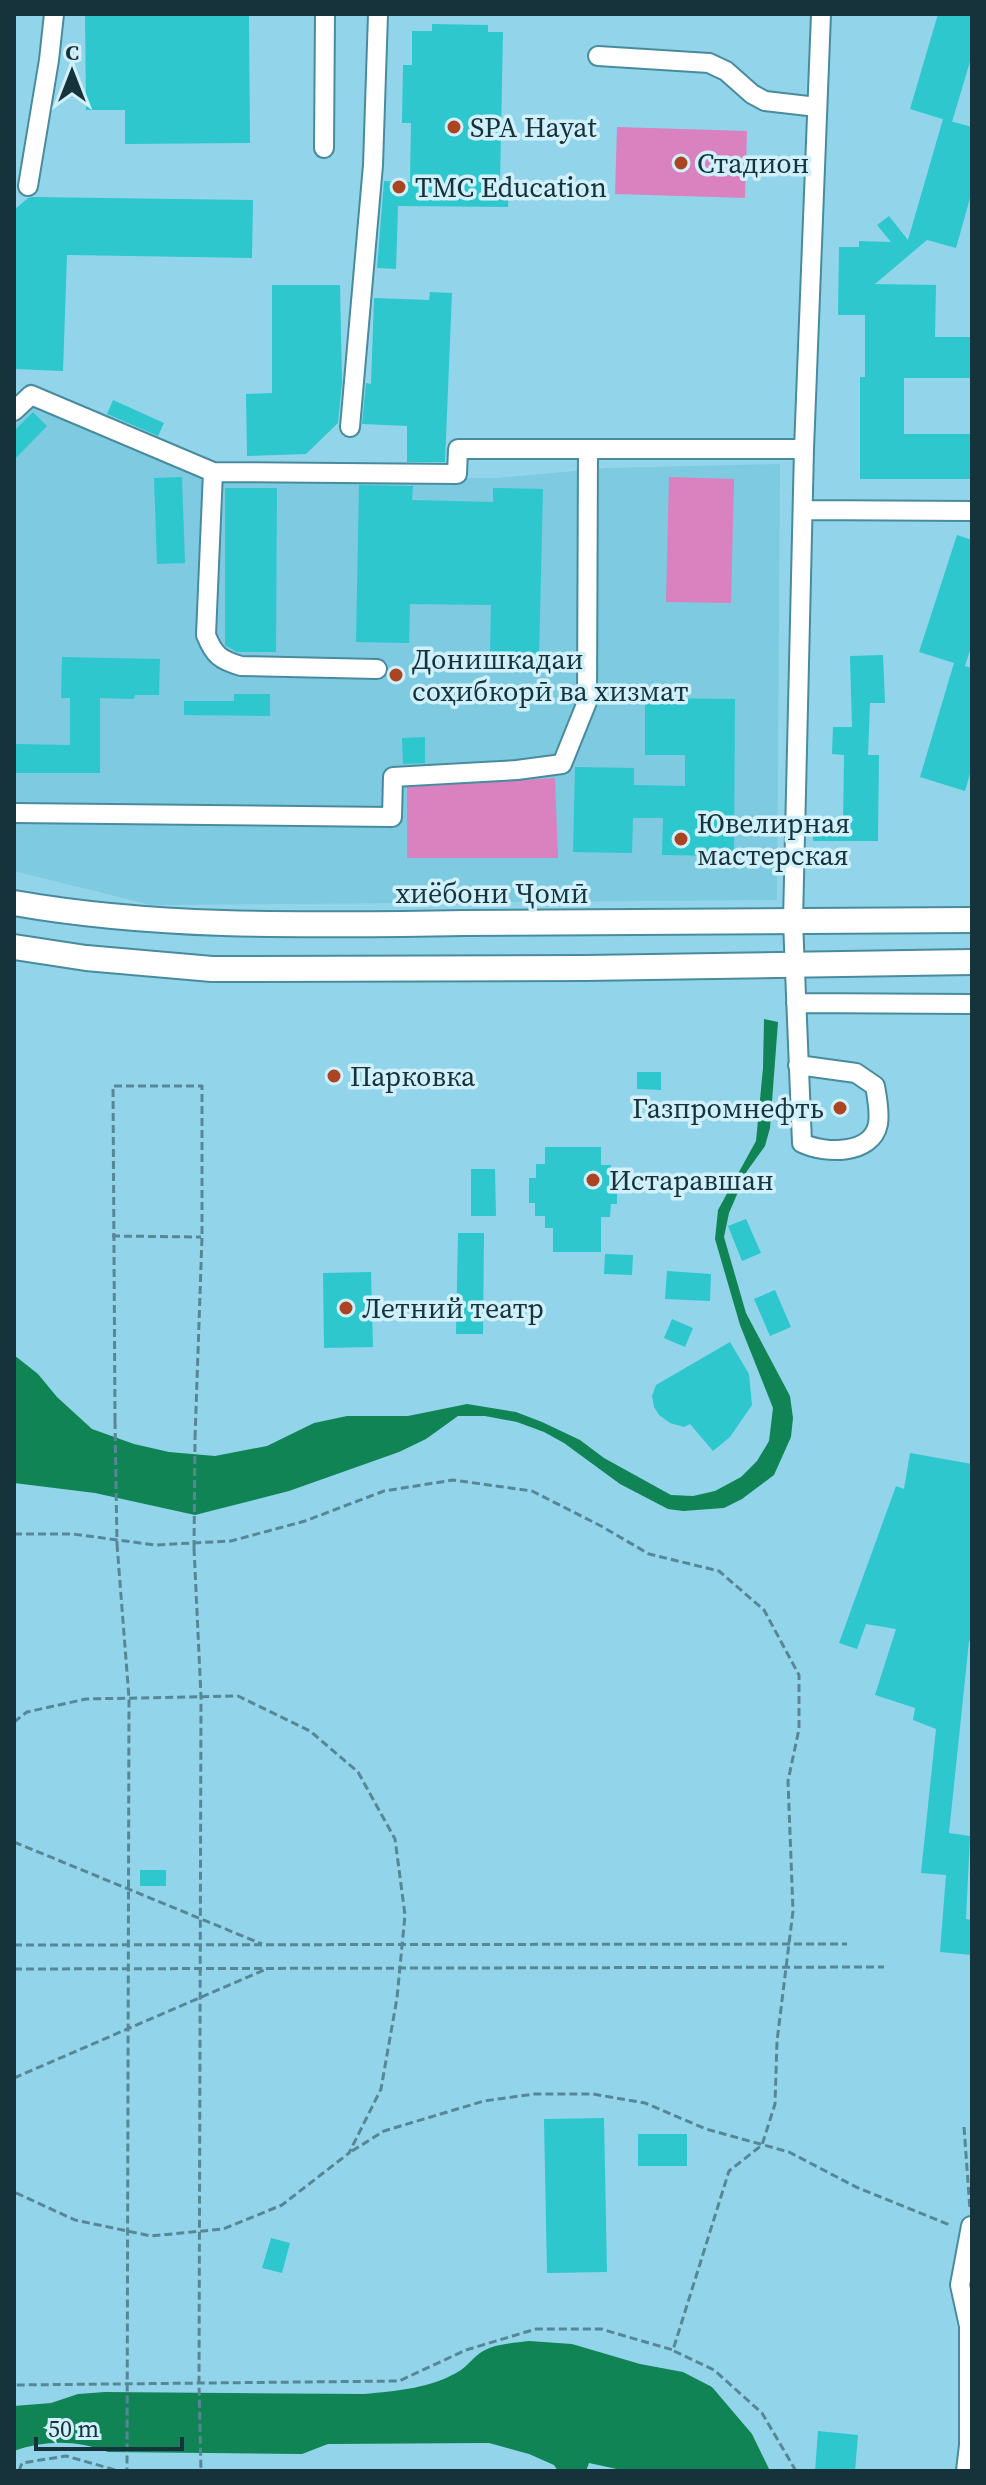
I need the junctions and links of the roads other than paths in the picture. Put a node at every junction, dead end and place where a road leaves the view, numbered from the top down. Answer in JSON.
{"nodes":[{"id":1,"x":54,"y":14,"type":"edge"},
{"id":2,"x":325,"y":14,"type":"edge"},
{"id":3,"x":378,"y":14,"type":"edge"},
{"id":4,"x":821,"y":14,"type":"edge"},
{"id":5,"x":598,"y":56,"type":"dead end"},
{"id":6,"x":817,"y":107,"type":"junction"},
{"id":7,"x":324,"y":148,"type":"dead end"},
{"id":8,"x":28,"y":186,"type":"dead end"},
{"id":9,"x":14,"y":411,"type":"edge"},
{"id":10,"x":350,"y":427,"type":"dead end"},
{"id":11,"x":588,"y":449,"type":"junction"},
{"id":12,"x":804,"y":449,"type":"junction"},
{"id":13,"x":213,"y":472,"type":"junction"},
{"id":14,"x":803,"y":510,"type":"junction"},
{"id":15,"x":972,"y":511,"type":"edge"},
{"id":16,"x":377,"y":669,"type":"dead end"},
{"id":17,"x":14,"y":813,"type":"edge"},
{"id":18,"x":14,"y":903,"type":"edge"},
{"id":19,"x":972,"y":920,"type":"edge"},
{"id":20,"x":793,"y":921,"type":"junction"},
{"id":21,"x":14,"y":947,"type":"edge"},
{"id":22,"x":972,"y":962,"type":"edge"},
{"id":23,"x":795,"y":965,"type":"junction"},
{"id":24,"x":796,"y":1003,"type":"junction"},
{"id":25,"x":972,"y":1004,"type":"edge"},
{"id":26,"x":798,"y":1065,"type":"junction"},
{"id":27,"x":971,"y":2226,"type":"edge"},
{"id":28,"x":966,"y":2471,"type":"edge"}],
"edges":[{"from":1,"to":8,"type":"street"},
{"from":2,"to":7,"type":"street"},
{"from":3,"to":10,"type":"street"},
{"from":4,"to":6,"type":"street"},
{"from":5,"to":6,"type":"street"},
{"from":6,"to":12,"type":"street"},
{"from":9,"to":13,"type":"street"},
{"from":11,"to":12,"type":"street"},
{"from":11,"to":13,"type":"street"},
{"from":11,"to":17,"type":"street"},
{"from":12,"to":14,"type":"street"},
{"from":13,"to":16,"type":"street"},
{"from":14,"to":15,"type":"street"},
{"from":14,"to":20,"type":"street"},
{"from":18,"to":20,"type":"main road","name":"хиёбони Ҷомӣ"},
{"from":19,"to":20,"type":"main road","name":"хиёбони Ҷомӣ"},
{"from":20,"to":23,"type":"street"},
{"from":21,"to":23,"type":"main road"},
{"from":22,"to":23,"type":"main road"},
{"from":23,"to":24,"type":"street"},
{"from":24,"to":25,"type":"street"},
{"from":24,"to":26,"type":"street"},
{"from":26,"to":26,"type":"street"},
{"from":27,"to":28,"type":"street"}]}
